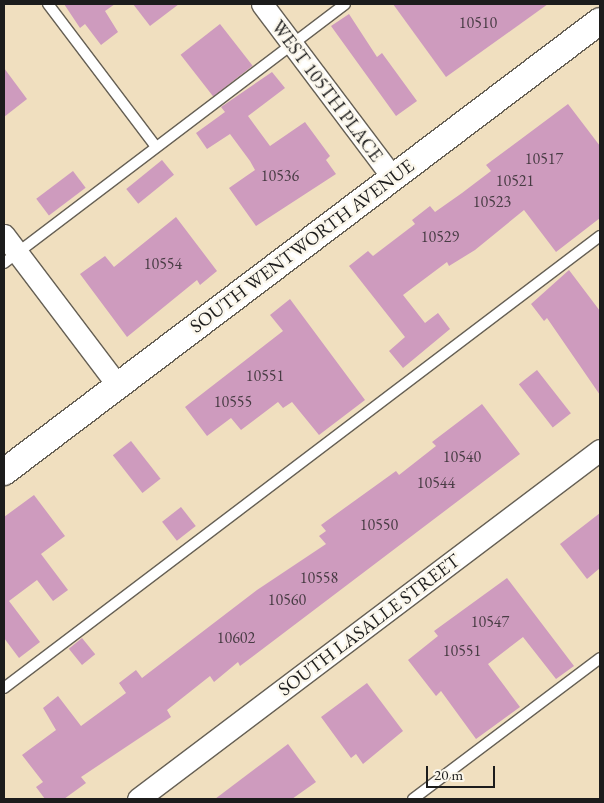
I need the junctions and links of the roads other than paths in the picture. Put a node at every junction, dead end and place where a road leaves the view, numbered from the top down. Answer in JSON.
{"nodes":[{"id":1,"x":48,"y":4,"type":"edge"},
{"id":2,"x":262,"y":4,"type":"edge"},
{"id":3,"x":345,"y":4,"type":"edge"},
{"id":4,"x":600,"y":21,"type":"edge"},
{"id":5,"x":292,"y":44,"type":"junction"},
{"id":6,"x":156,"y":147,"type":"junction"},
{"id":7,"x":392,"y":178,"type":"junction"},
{"id":8,"x":4,"y":235,"type":"edge"},
{"id":9,"x":600,"y":236,"type":"edge"},
{"id":10,"x":11,"y":258,"type":"edge"},
{"id":11,"x":118,"y":386,"type":"junction"},
{"id":12,"x":600,"y":450,"type":"edge"},
{"id":13,"x":4,"y":472,"type":"edge"},
{"id":14,"x":600,"y":658,"type":"edge"},
{"id":15,"x":4,"y":688,"type":"edge"},
{"id":16,"x":138,"y":799,"type":"edge"},
{"id":17,"x":413,"y":799,"type":"edge"}],
"edges":[{"from":1,"to":6,"type":"lane"},
{"from":2,"to":5,"type":"street","name":"WEST 105TH PLACE"},
{"from":3,"to":5,"type":"lane"},
{"from":4,"to":7,"type":"street","name":"SOUTH WENTWORTH AVENUE"},
{"from":5,"to":6,"type":"lane"},
{"from":5,"to":7,"type":"street","name":"WEST 105TH PLACE"},
{"from":6,"to":10,"type":"lane"},
{"from":7,"to":11,"type":"street","name":"SOUTH WENTWORTH AVENUE"},
{"from":8,"to":10,"type":"street"},
{"from":9,"to":15,"type":"lane"},
{"from":10,"to":11,"type":"street"},
{"from":11,"to":13,"type":"street","name":"SOUTH WENTWORTH AVENUE"},
{"from":12,"to":16,"type":"street","name":"SOUTH LASALLE STREET"},
{"from":14,"to":17,"type":"lane"}]}
